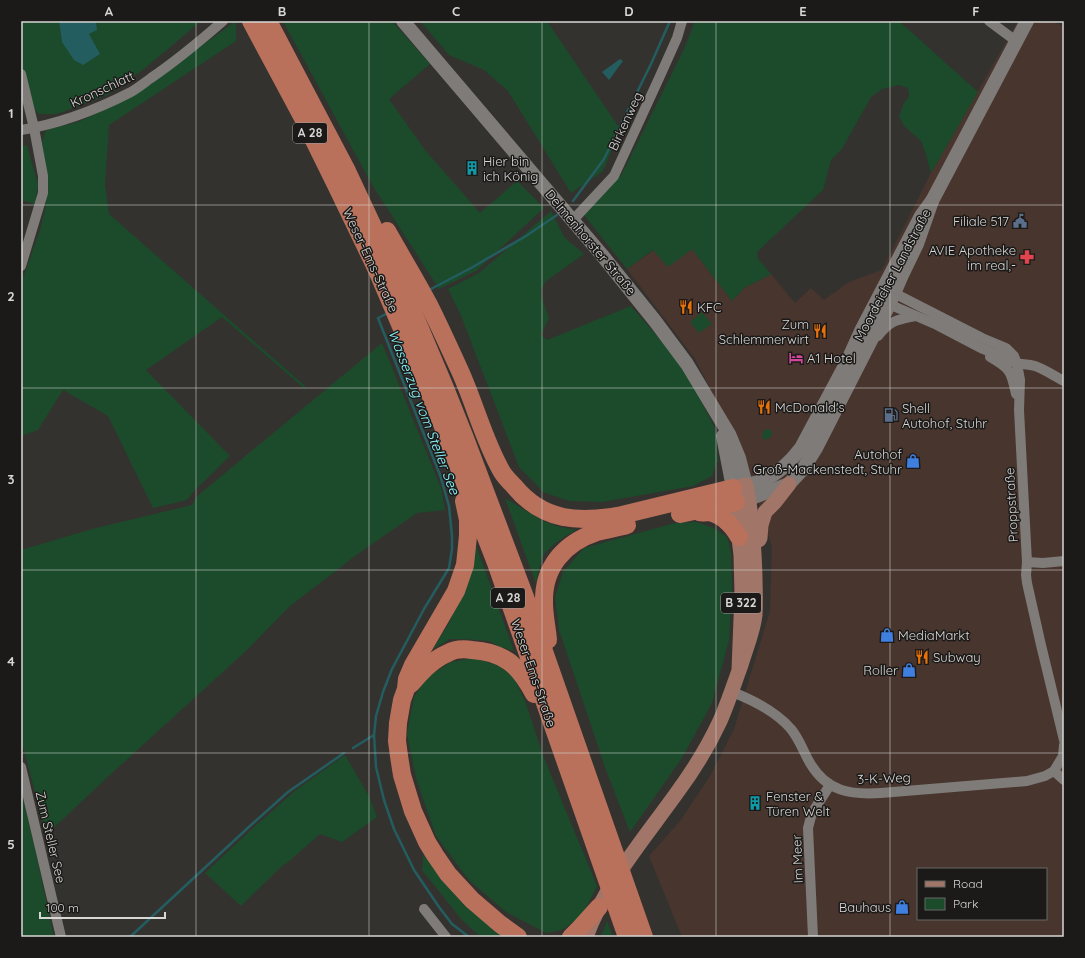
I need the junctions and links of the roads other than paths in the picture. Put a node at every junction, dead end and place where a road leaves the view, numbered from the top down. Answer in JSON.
{"nodes":[{"id":1,"x":223,"y":21,"type":"edge"},
{"id":2,"x":251,"y":21,"type":"edge"},
{"id":3,"x":268,"y":21,"type":"edge"},
{"id":4,"x":403,"y":21,"type":"edge"},
{"id":5,"x":682,"y":21,"type":"edge"},
{"id":6,"x":989,"y":21,"type":"edge"},
{"id":7,"x":1027,"y":21,"type":"edge"},
{"id":8,"x":1016,"y":41,"type":"junction"},
{"id":9,"x":21,"y":74,"type":"edge"},
{"id":10,"x":34,"y":128,"type":"junction"},
{"id":11,"x":21,"y":130,"type":"edge"},
{"id":12,"x":573,"y":220,"type":"junction"},
{"id":13,"x":21,"y":266,"type":"edge"},
{"id":14,"x":887,"y":296,"type":"junction"},
{"id":15,"x":410,"y":304,"type":"junction"},
{"id":16,"x":915,"y":316,"type":"junction"},
{"id":17,"x":871,"y":341,"type":"junction"},
{"id":18,"x":970,"y":343,"type":"junction"},
{"id":19,"x":1017,"y":364,"type":"junction"},
{"id":20,"x":1010,"y":372,"type":"junction"},
{"id":21,"x":1064,"y":381,"type":"edge"},
{"id":22,"x":1019,"y":410,"type":"junction"},
{"id":23,"x":460,"y":468,"type":"junction"},
{"id":24,"x":789,"y":484,"type":"junction"},
{"id":25,"x":741,"y":494,"type":"junction"},
{"id":26,"x":695,"y":510,"type":"junction"},
{"id":27,"x":739,"y":537,"type":"junction"},
{"id":28,"x":754,"y":548,"type":"junction"},
{"id":29,"x":1064,"y":561,"type":"edge"},
{"id":30,"x":1028,"y":562,"type":"junction"},
{"id":31,"x":739,"y":670,"type":"junction"},
{"id":32,"x":552,"y":674,"type":"junction"},
{"id":33,"x":406,"y":689,"type":"junction"},
{"id":34,"x":732,"y":692,"type":"junction"},
{"id":35,"x":554,"y":728,"type":"junction"},
{"id":36,"x":1064,"y":740,"type":"edge"},
{"id":37,"x":1064,"y":745,"type":"edge"},
{"id":38,"x":21,"y":767,"type":"edge"},
{"id":39,"x":1054,"y":771,"type":"junction"},
{"id":40,"x":1064,"y":780,"type":"edge"},
{"id":41,"x":830,"y":785,"type":"junction"},
{"id":42,"x":599,"y":907,"type":"junction"},
{"id":43,"x":424,"y":909,"type":"dead end"},
{"id":44,"x":442,"y":935,"type":"edge"},
{"id":45,"x":61,"y":937,"type":"edge"},
{"id":46,"x":519,"y":937,"type":"edge"},
{"id":47,"x":571,"y":937,"type":"edge"},
{"id":48,"x":586,"y":937,"type":"edge"},
{"id":49,"x":627,"y":937,"type":"edge"},
{"id":50,"x":644,"y":937,"type":"edge"},
{"id":51,"x":813,"y":937,"type":"edge"}],
"edges":[{"from":1,"to":10,"type":"street","name":"Kronschlatt"},
{"from":2,"to":15,"type":"highway","name":"Weser-Ems-Straße","number":"A 28"},
{"from":3,"to":15,"type":"highway","number":"A 28"},
{"from":4,"to":12,"type":"main road","name":"Delmenhorster Straße"},
{"from":5,"to":12,"type":"street","name":"Birkenweg"},
{"from":6,"to":8,"type":"street"},
{"from":7,"to":8,"type":"main road","name":"Moordeicher Landstraße"},
{"from":8,"to":14,"type":"main road","name":"Moordeicher Landstraße"},
{"from":9,"to":10,"type":"street"},
{"from":10,"to":11,"type":"street","name":"Kronschlatt"},
{"from":10,"to":13,"type":"street"},
{"from":12,"to":25,"type":"main road","name":"Delmenhorster Straße"},
{"from":14,"to":16,"type":"street"},
{"from":14,"to":17,"type":"main road","name":"Moordeicher Landstraße"},
{"from":14,"to":19,"type":"street","name":"Proppstraße"},
{"from":14,"to":25,"type":"main road","name":"Moordeicher Landstraße"},
{"from":15,"to":23,"type":"highway","name":"Weser-Ems-Straße","number":"A 28"},
{"from":15,"to":25,"type":"highway"},
{"from":15,"to":32,"type":"highway","name":"Weser-Ems-Straße","number":"A 28"},
{"from":16,"to":17,"type":"street"},
{"from":16,"to":18,"type":"street"},
{"from":17,"to":24,"type":"main road","name":"Moordeicher Landstraße"},
{"from":18,"to":19,"type":"street"},
{"from":18,"to":20,"type":"street"},
{"from":19,"to":20,"type":"street"},
{"from":19,"to":21,"type":"street"},
{"from":19,"to":22,"type":"street","name":"Proppstraße"},
{"from":20,"to":22,"type":"street","name":"Proppstraße"},
{"from":22,"to":30,"type":"street","name":"Proppstraße"},
{"from":23,"to":33,"type":"highway"},
{"from":23,"to":35,"type":"highway","name":"Weser-Ems-Straße","number":"A 28"},
{"from":24,"to":25,"type":"main road","name":"Moordeicher Landstraße"},
{"from":24,"to":28,"type":"main road"},
{"from":25,"to":26,"type":"highway"},
{"from":25,"to":27,"type":"main road","name":"Delmenhorster Straße","number":"B 322"},
{"from":25,"to":28,"type":"main road","number":"B 322"},
{"from":26,"to":27,"type":"highway"},
{"from":26,"to":32,"type":"highway"},
{"from":27,"to":31,"type":"main road","name":"Delmenhorster Straße","number":"B 322"},
{"from":28,"to":31,"type":"main road","name":"Delmenhorster Straße","number":"B 322"},
{"from":29,"to":30,"type":"street"},
{"from":30,"to":36,"type":"street"},
{"from":31,"to":34,"type":"main road","name":"Delmenhorster Straße","number":"B 322"},
{"from":32,"to":50,"type":"highway","name":"Weser-Ems-Straße","number":"A 28"},
{"from":33,"to":35,"type":"highway"},
{"from":33,"to":46,"type":"highway"},
{"from":34,"to":41,"type":"street","name":"3-K-Weg"},
{"from":34,"to":42,"type":"main road","name":"Delmenhorster Straße","number":"B 322"},
{"from":35,"to":49,"type":"highway","name":"Weser-Ems-Straße","number":"A 28"},
{"from":37,"to":39,"type":"street"},
{"from":38,"to":45,"type":"street","name":"Zum Steller See"},
{"from":39,"to":40,"type":"street"},
{"from":39,"to":41,"type":"street","name":"3-K-Weg"},
{"from":41,"to":51,"type":"street","name":"Im Meer"},
{"from":42,"to":47,"type":"highway"},
{"from":42,"to":48,"type":"main road","number":"B 322"},
{"from":43,"to":44,"type":"street"}]}
